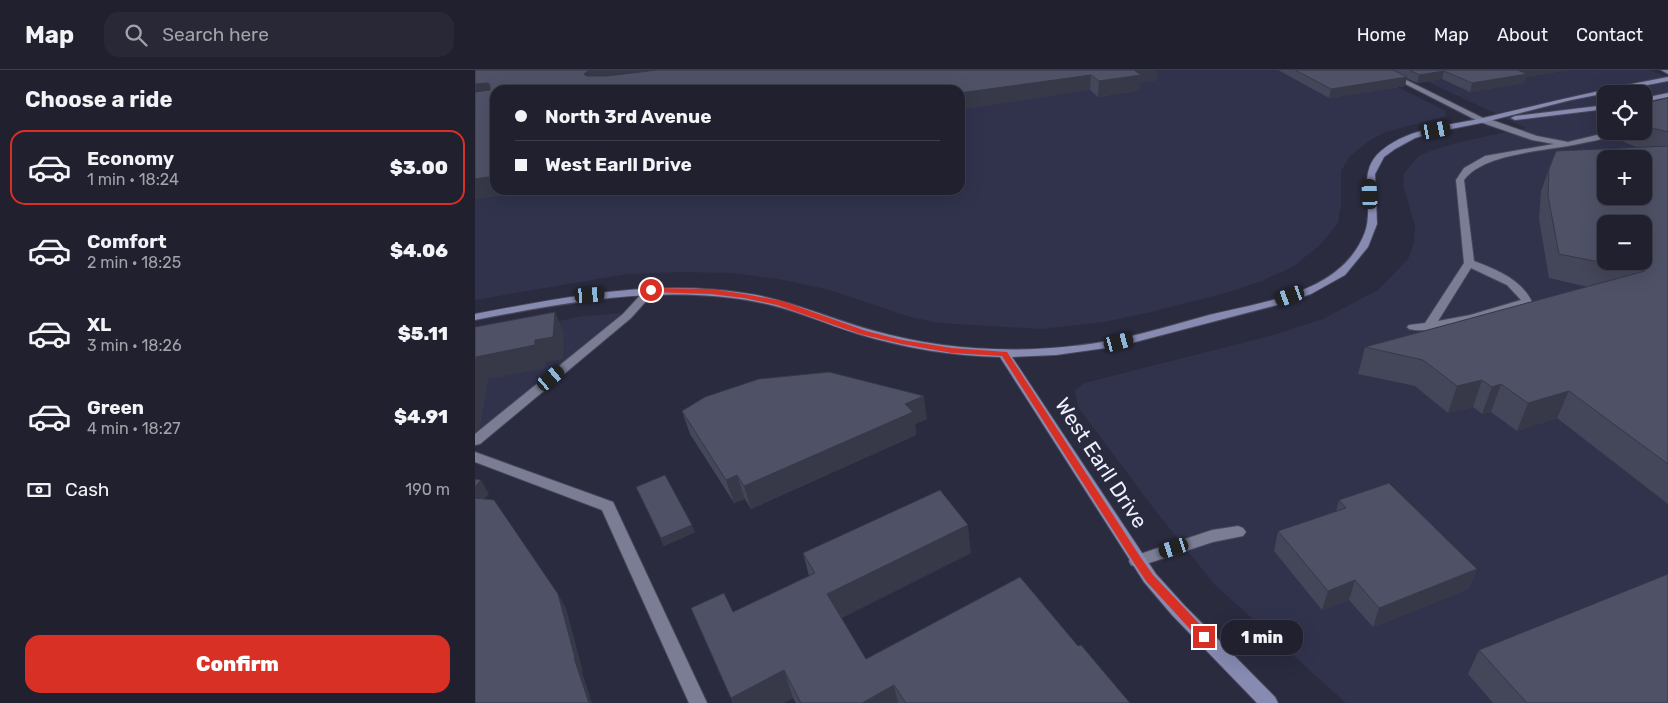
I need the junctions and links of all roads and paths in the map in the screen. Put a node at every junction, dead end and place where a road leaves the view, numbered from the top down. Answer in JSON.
{"nodes":[{"id":1,"x":1381,"y":70,"type":"edge"},
{"id":2,"x":1663,"y":70,"type":"edge"},
{"id":3,"x":1668,"y":72,"type":"edge"},
{"id":4,"x":1668,"y":79,"type":"edge"},
{"id":5,"x":1668,"y":95,"type":"edge"},
{"id":6,"x":1652,"y":98,"type":"edge"},
{"id":7,"x":1597,"y":108,"type":"edge"},
{"id":8,"x":1483,"y":120,"type":"junction"},
{"id":9,"x":1597,"y":137,"type":"edge"},
{"id":10,"x":1568,"y":144,"type":"junction"},
{"id":11,"x":1469,"y":263,"type":"junction"},
{"id":12,"x":651,"y":290,"type":"junction"},
{"id":13,"x":475,"y":317,"type":"edge"},
{"id":14,"x":1413,"y":326,"type":"dead end"},
{"id":15,"x":1429,"y":326,"type":"junction"},
{"id":16,"x":1004,"y":353,"type":"junction"},
{"id":17,"x":475,"y":441,"type":"edge"},
{"id":18,"x":475,"y":457,"type":"edge"},
{"id":19,"x":1238,"y":532,"type":"dead end"},
{"id":20,"x":1137,"y":561,"type":"junction"},
{"id":21,"x":698,"y":703,"type":"edge"},
{"id":22,"x":1269,"y":703,"type":"edge"}],
"edges":[{"from":1,"to":8,"type":"street"},
{"from":2,"to":3,"type":"street"},
{"from":4,"to":8,"type":"street"},
{"from":5,"to":6,"type":"street"},
{"from":7,"to":8,"type":"street"},
{"from":8,"to":10,"type":"street"},
{"from":8,"to":16,"type":"street"},
{"from":9,"to":10,"type":"street"},
{"from":10,"to":11,"type":"street"},
{"from":11,"to":15,"type":"street"},
{"from":11,"to":15,"type":"street"},
{"from":12,"to":13,"type":"street"},
{"from":12,"to":16,"type":"street"},
{"from":12,"to":17,"type":"street"},
{"from":14,"to":15,"type":"street"},
{"from":16,"to":20,"type":"street","name":"West Earll Drive"},
{"from":18,"to":21,"type":"street"},
{"from":19,"to":20,"type":"street"},
{"from":20,"to":22,"type":"street","name":"West Earll Drive"}]}
